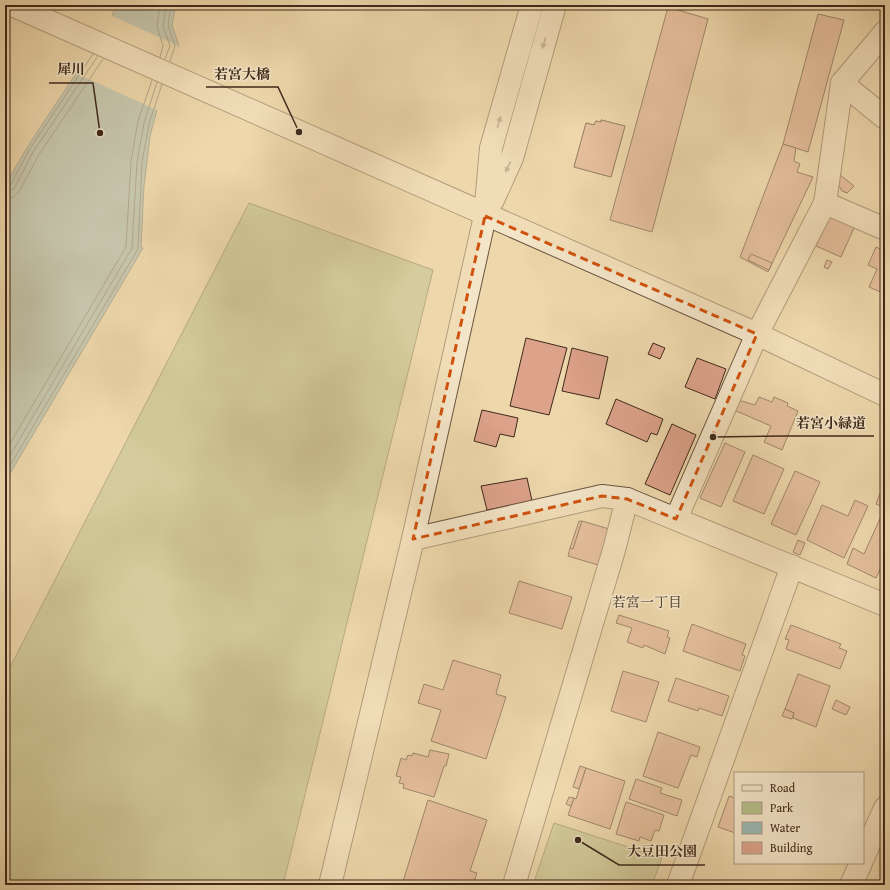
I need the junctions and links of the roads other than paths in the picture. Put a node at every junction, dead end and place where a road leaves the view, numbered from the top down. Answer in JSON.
{"nodes":[{"id":1,"x":12,"y":5,"type":"edge"},
{"id":2,"x":532,"y":5,"type":"edge"},
{"id":3,"x":555,"y":5,"type":"edge"},
{"id":4,"x":885,"y":32,"type":"edge"},
{"id":5,"x":842,"y":83,"type":"junction"},
{"id":6,"x":885,"y":118,"type":"edge"},
{"id":7,"x":825,"y":203,"type":"junction"},
{"id":8,"x":485,"y":216,"type":"junction"},
{"id":9,"x":885,"y":229,"type":"edge"},
{"id":10,"x":756,"y":334,"type":"junction"},
{"id":11,"x":885,"y":395,"type":"edge"},
{"id":12,"x":627,"y":499,"type":"junction"},
{"id":13,"x":676,"y":519,"type":"junction"},
{"id":14,"x":413,"y":539,"type":"junction"},
{"id":15,"x":792,"y":566,"type":"junction"},
{"id":16,"x":885,"y":605,"type":"edge"},
{"id":17,"x":885,"y":808,"type":"edge"},
{"id":18,"x":864,"y":856,"type":"edge"},
{"id":19,"x":861,"y":864,"type":"edge"},
{"id":20,"x":330,"y":885,"type":"edge"},
{"id":21,"x":514,"y":885,"type":"edge"},
{"id":22,"x":678,"y":885,"type":"edge"},
{"id":23,"x":851,"y":885,"type":"edge"}],
"edges":[{"from":1,"to":8,"type":"street"},
{"from":8,"to":2,"type":"street","one_way":true},
{"from":3,"to":8,"type":"street","one_way":true},
{"from":4,"to":5,"type":"street"},
{"from":5,"to":6,"type":"street"},
{"from":5,"to":7,"type":"street"},
{"from":7,"to":9,"type":"street"},
{"from":7,"to":10,"type":"street"},
{"from":8,"to":10,"type":"street"},
{"from":8,"to":14,"type":"street"},
{"from":10,"to":11,"type":"street"},
{"from":10,"to":13,"type":"street"},
{"from":12,"to":13,"type":"street"},
{"from":12,"to":14,"type":"street"},
{"from":12,"to":21,"type":"street"},
{"from":13,"to":15,"type":"street"},
{"from":14,"to":20,"type":"street"},
{"from":15,"to":16,"type":"street"},
{"from":15,"to":22,"type":"street"},
{"from":17,"to":18,"type":"street"},
{"from":19,"to":23,"type":"street"}]}
